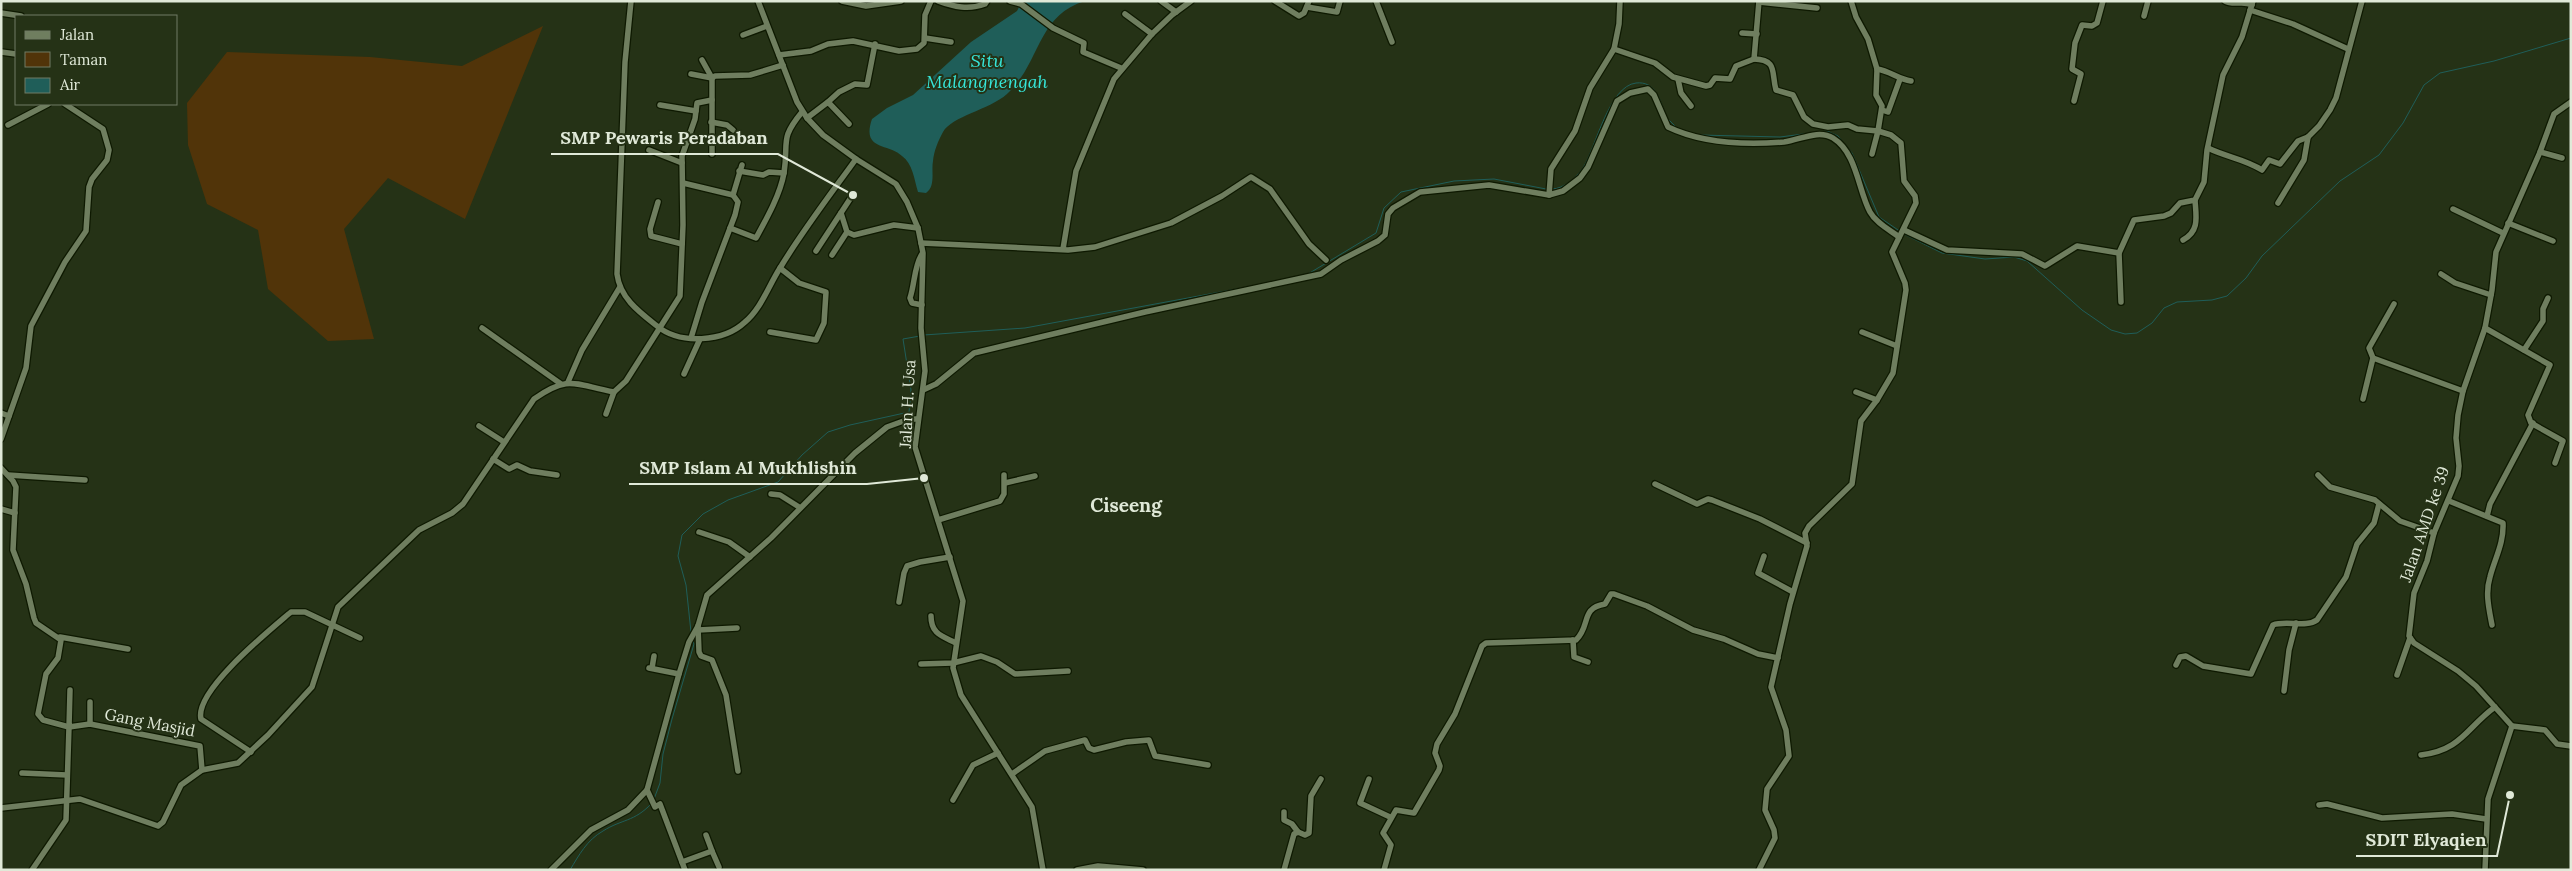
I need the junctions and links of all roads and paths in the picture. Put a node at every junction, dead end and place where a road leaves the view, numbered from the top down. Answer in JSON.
{"nodes":[{"id":1,"x":631,"y":1,"type":"edge"},
{"id":2,"x":758,"y":1,"type":"edge"},
{"id":3,"x":842,"y":1,"type":"edge"},
{"id":4,"x":901,"y":1,"type":"edge"},
{"id":5,"x":938,"y":1,"type":"edge"},
{"id":6,"x":987,"y":1,"type":"edge"},
{"id":7,"x":1010,"y":1,"type":"edge"},
{"id":8,"x":1161,"y":1,"type":"edge"},
{"id":9,"x":1191,"y":1,"type":"edge"},
{"id":10,"x":1275,"y":1,"type":"edge"},
{"id":11,"x":1340,"y":1,"type":"edge"},
{"id":12,"x":1376,"y":1,"type":"edge"},
{"id":13,"x":1620,"y":1,"type":"edge"},
{"id":14,"x":1851,"y":1,"type":"edge"},
{"id":15,"x":2103,"y":1,"type":"edge"},
{"id":16,"x":2148,"y":1,"type":"edge"},
{"id":17,"x":2224,"y":1,"type":"edge"},
{"id":18,"x":2362,"y":1,"type":"edge"},
{"id":19,"x":930,"y":2,"type":"edge"},
{"id":20,"x":1759,"y":2,"type":"edge"},
{"id":21,"x":1308,"y":4,"type":"edge"},
{"id":22,"x":2252,"y":5,"type":"edge"},
{"id":23,"x":1817,"y":8,"type":"dead end"},
{"id":24,"x":1176,"y":12,"type":"junction"},
{"id":25,"x":1,"y":13,"type":"edge"},
{"id":26,"x":1126,"y":14,"type":"dead end"},
{"id":27,"x":15,"y":15,"type":"edge"},
{"id":28,"x":2144,"y":16,"type":"dead end"},
{"id":29,"x":767,"y":26,"type":"junction"},
{"id":30,"x":1742,"y":33,"type":"dead end"},
{"id":31,"x":1152,"y":34,"type":"junction"},
{"id":32,"x":1757,"y":34,"type":"junction"},
{"id":33,"x":743,"y":35,"type":"dead end"},
{"id":34,"x":925,"y":38,"type":"junction"},
{"id":35,"x":951,"y":42,"type":"dead end"},
{"id":36,"x":1392,"y":42,"type":"dead end"},
{"id":37,"x":875,"y":44,"type":"junction"},
{"id":38,"x":2348,"y":49,"type":"junction"},
{"id":39,"x":1614,"y":50,"type":"junction"},
{"id":40,"x":1,"y":52,"type":"edge"},
{"id":41,"x":15,"y":54,"type":"edge"},
{"id":42,"x":779,"y":55,"type":"junction"},
{"id":43,"x":1754,"y":59,"type":"junction"},
{"id":44,"x":702,"y":60,"type":"dead end"},
{"id":45,"x":783,"y":65,"type":"junction"},
{"id":46,"x":1121,"y":68,"type":"junction"},
{"id":47,"x":1877,"y":69,"type":"junction"},
{"id":48,"x":691,"y":74,"type":"dead end"},
{"id":49,"x":712,"y":78,"type":"junction"},
{"id":50,"x":1678,"y":79,"type":"junction"},
{"id":51,"x":1900,"y":79,"type":"junction"},
{"id":52,"x":1911,"y":81,"type":"dead end"},
{"id":53,"x":712,"y":100,"type":"junction"},
{"id":54,"x":2074,"y":101,"type":"dead end"},
{"id":55,"x":828,"y":102,"type":"junction"},
{"id":56,"x":2571,"y":102,"type":"edge"},
{"id":57,"x":46,"y":105,"type":"edge"},
{"id":58,"x":66,"y":105,"type":"edge"},
{"id":59,"x":660,"y":105,"type":"dead end"},
{"id":60,"x":1691,"y":106,"type":"dead end"},
{"id":61,"x":696,"y":111,"type":"junction"},
{"id":62,"x":1885,"y":111,"type":"junction"},
{"id":63,"x":802,"y":112,"type":"junction"},
{"id":64,"x":1896,"y":113,"type":"dead end"},
{"id":65,"x":807,"y":118,"type":"junction"},
{"id":66,"x":711,"y":122,"type":"junction"},
{"id":67,"x":849,"y":124,"type":"dead end"},
{"id":68,"x":8,"y":125,"type":"dead end"},
{"id":69,"x":732,"y":130,"type":"dead end"},
{"id":70,"x":1878,"y":131,"type":"junction"},
{"id":71,"x":2308,"y":137,"type":"junction"},
{"id":72,"x":2208,"y":148,"type":"junction"},
{"id":73,"x":649,"y":150,"type":"dead end"},
{"id":74,"x":2540,"y":152,"type":"junction"},
{"id":75,"x":712,"y":154,"type":"dead end"},
{"id":76,"x":1872,"y":154,"type":"dead end"},
{"id":77,"x":2562,"y":158,"type":"dead end"},
{"id":78,"x":856,"y":159,"type":"junction"},
{"id":79,"x":682,"y":163,"type":"junction"},
{"id":80,"x":784,"y":173,"type":"junction"},
{"id":81,"x":684,"y":183,"type":"junction"},
{"id":82,"x":733,"y":195,"type":"junction"},
{"id":83,"x":1549,"y":195,"type":"junction"},
{"id":84,"x":850,"y":199,"type":"dead end"},
{"id":85,"x":2195,"y":200,"type":"junction"},
{"id":86,"x":658,"y":202,"type":"dead end"},
{"id":87,"x":2278,"y":203,"type":"dead end"},
{"id":88,"x":2453,"y":209,"type":"dead end"},
{"id":89,"x":841,"y":213,"type":"junction"},
{"id":90,"x":2508,"y":223,"type":"junction"},
{"id":91,"x":730,"y":228,"type":"junction"},
{"id":92,"x":918,"y":228,"type":"junction"},
{"id":93,"x":1904,"y":230,"type":"junction"},
{"id":94,"x":847,"y":232,"type":"junction"},
{"id":95,"x":2503,"y":233,"type":"junction"},
{"id":96,"x":1899,"y":238,"type":"junction"},
{"id":97,"x":2184,"y":240,"type":"dead end"},
{"id":98,"x":2553,"y":242,"type":"dead end"},
{"id":99,"x":921,"y":243,"type":"junction"},
{"id":100,"x":682,"y":244,"type":"junction"},
{"id":101,"x":1063,"y":249,"type":"junction"},
{"id":102,"x":816,"y":251,"type":"dead end"},
{"id":103,"x":2118,"y":252,"type":"junction"},
{"id":104,"x":923,"y":253,"type":"junction"},
{"id":105,"x":832,"y":255,"type":"dead end"},
{"id":106,"x":1326,"y":260,"type":"dead end"},
{"id":107,"x":780,"y":268,"type":"junction"},
{"id":108,"x":2441,"y":274,"type":"dead end"},
{"id":109,"x":620,"y":287,"type":"junction"},
{"id":110,"x":2491,"y":295,"type":"junction"},
{"id":111,"x":2548,"y":298,"type":"dead end"},
{"id":112,"x":2121,"y":302,"type":"dead end"},
{"id":113,"x":2394,"y":304,"type":"dead end"},
{"id":114,"x":922,"y":306,"type":"junction"},
{"id":115,"x":482,"y":328,"type":"dead end"},
{"id":116,"x":2485,"y":328,"type":"junction"},
{"id":117,"x":661,"y":330,"type":"junction"},
{"id":118,"x":770,"y":332,"type":"dead end"},
{"id":119,"x":1862,"y":332,"type":"dead end"},
{"id":120,"x":691,"y":338,"type":"junction"},
{"id":121,"x":700,"y":339,"type":"junction"},
{"id":122,"x":1897,"y":346,"type":"junction"},
{"id":123,"x":2524,"y":350,"type":"junction"},
{"id":124,"x":2373,"y":358,"type":"junction"},
{"id":125,"x":684,"y":374,"type":"dead end"},
{"id":126,"x":568,"y":382,"type":"junction"},
{"id":127,"x":561,"y":384,"type":"junction"},
{"id":128,"x":923,"y":390,"type":"junction"},
{"id":129,"x":2464,"y":391,"type":"junction"},
{"id":130,"x":614,"y":392,"type":"junction"},
{"id":131,"x":1856,"y":392,"type":"dead end"},
{"id":132,"x":2363,"y":399,"type":"dead end"},
{"id":133,"x":1877,"y":400,"type":"junction"},
{"id":134,"x":1,"y":413,"type":"edge"},
{"id":135,"x":606,"y":414,"type":"dead end"},
{"id":136,"x":9,"y":416,"type":"junction"},
{"id":137,"x":918,"y":419,"type":"junction"},
{"id":138,"x":2533,"y":423,"type":"junction"},
{"id":139,"x":478,"y":426,"type":"dead end"},
{"id":140,"x":1,"y":439,"type":"edge"},
{"id":141,"x":504,"y":442,"type":"junction"},
{"id":142,"x":493,"y":459,"type":"junction"},
{"id":143,"x":2555,"y":463,"type":"dead end"},
{"id":144,"x":1,"y":468,"type":"edge"},
{"id":145,"x":8,"y":475,"type":"junction"},
{"id":146,"x":558,"y":475,"type":"dead end"},
{"id":147,"x":1004,"y":475,"type":"dead end"},
{"id":148,"x":2318,"y":475,"type":"dead end"},
{"id":149,"x":1035,"y":476,"type":"dead end"},
{"id":150,"x":85,"y":480,"type":"dead end"},
{"id":151,"x":1005,"y":482,"type":"junction"},
{"id":152,"x":1654,"y":484,"type":"dead end"},
{"id":153,"x":771,"y":494,"type":"dead end"},
{"id":154,"x":2449,"y":501,"type":"junction"},
{"id":155,"x":2379,"y":504,"type":"junction"},
{"id":156,"x":799,"y":507,"type":"junction"},
{"id":157,"x":1,"y":510,"type":"edge"},
{"id":158,"x":15,"y":513,"type":"junction"},
{"id":159,"x":2487,"y":516,"type":"junction"},
{"id":160,"x":938,"y":520,"type":"junction"},
{"id":161,"x":699,"y":532,"type":"dead end"},
{"id":162,"x":2434,"y":533,"type":"junction"},
{"id":163,"x":1807,"y":543,"type":"junction"},
{"id":164,"x":950,"y":556,"type":"junction"},
{"id":165,"x":1764,"y":556,"type":"dead end"},
{"id":166,"x":750,"y":557,"type":"junction"},
{"id":167,"x":1794,"y":592,"type":"junction"},
{"id":168,"x":899,"y":602,"type":"dead end"},
{"id":169,"x":931,"y":616,"type":"dead end"},
{"id":170,"x":2296,"y":622,"type":"junction"},
{"id":171,"x":2492,"y":625,"type":"dead end"},
{"id":172,"x":330,"y":626,"type":"junction"},
{"id":173,"x":737,"y":628,"type":"dead end"},
{"id":174,"x":697,"y":630,"type":"junction"},
{"id":175,"x":60,"y":637,"type":"junction"},
{"id":176,"x":360,"y":638,"type":"dead end"},
{"id":177,"x":2410,"y":638,"type":"junction"},
{"id":178,"x":1573,"y":640,"type":"junction"},
{"id":179,"x":956,"y":643,"type":"junction"},
{"id":180,"x":128,"y":650,"type":"dead end"},
{"id":181,"x":654,"y":656,"type":"dead end"},
{"id":182,"x":1778,"y":658,"type":"junction"},
{"id":183,"x":1588,"y":662,"type":"dead end"},
{"id":184,"x":953,"y":663,"type":"junction"},
{"id":185,"x":921,"y":664,"type":"dead end"},
{"id":186,"x":2176,"y":666,"type":"dead end"},
{"id":187,"x":1068,"y":671,"type":"dead end"},
{"id":188,"x":678,"y":674,"type":"junction"},
{"id":189,"x":2397,"y":675,"type":"dead end"},
{"id":190,"x":70,"y":690,"type":"dead end"},
{"id":191,"x":2284,"y":691,"type":"dead end"},
{"id":192,"x":90,"y":702,"type":"dead end"},
{"id":193,"x":2495,"y":708,"type":"junction"},
{"id":194,"x":90,"y":724,"type":"junction"},
{"id":195,"x":2512,"y":726,"type":"junction"},
{"id":196,"x":70,"y":727,"type":"junction"},
{"id":197,"x":2570,"y":746,"type":"edge"},
{"id":198,"x":251,"y":752,"type":"junction"},
{"id":199,"x":998,"y":753,"type":"junction"},
{"id":200,"x":2421,"y":755,"type":"dead end"},
{"id":201,"x":1208,"y":765,"type":"dead end"},
{"id":202,"x":202,"y":770,"type":"junction"},
{"id":203,"x":738,"y":771,"type":"dead end"},
{"id":204,"x":22,"y":773,"type":"dead end"},
{"id":205,"x":1012,"y":774,"type":"junction"},
{"id":206,"x":67,"y":776,"type":"junction"},
{"id":207,"x":1321,"y":779,"type":"dead end"},
{"id":208,"x":1369,"y":779,"type":"dead end"},
{"id":209,"x":647,"y":790,"type":"junction"},
{"id":210,"x":69,"y":799,"type":"junction"},
{"id":211,"x":953,"y":800,"type":"dead end"},
{"id":212,"x":2319,"y":805,"type":"dead end"},
{"id":213,"x":1,"y":808,"type":"edge"},
{"id":214,"x":1284,"y":812,"type":"dead end"},
{"id":215,"x":1390,"y":817,"type":"junction"},
{"id":216,"x":2486,"y":819,"type":"junction"},
{"id":217,"x":1298,"y":832,"type":"junction"},
{"id":218,"x":706,"y":835,"type":"dead end"},
{"id":219,"x":712,"y":851,"type":"junction"},
{"id":220,"x":682,"y":862,"type":"junction"},
{"id":221,"x":719,"y":867,"type":"dead end"},
{"id":222,"x":32,"y":870,"type":"edge"},
{"id":223,"x":551,"y":870,"type":"edge"},
{"id":224,"x":685,"y":870,"type":"edge"},
{"id":225,"x":1043,"y":870,"type":"edge"},
{"id":226,"x":1077,"y":870,"type":"edge"},
{"id":227,"x":1143,"y":870,"type":"edge"},
{"id":228,"x":1284,"y":870,"type":"edge"},
{"id":229,"x":1384,"y":870,"type":"edge"},
{"id":230,"x":1758,"y":870,"type":"edge"},
{"id":231,"x":2484,"y":870,"type":"edge"}],
"edges":[{"from":1,"to":109,"type":"street"},
{"from":2,"to":29,"type":"street","name":"Jalan H. Usa"},
{"from":3,"to":4,"type":"street"},
{"from":5,"to":6,"type":"street"},
{"from":7,"to":46,"type":"street"},
{"from":8,"to":24,"type":"street"},
{"from":9,"to":24,"type":"street"},
{"from":10,"to":21,"type":"street"},
{"from":11,"to":21,"type":"street"},
{"from":12,"to":36,"type":"street"},
{"from":13,"to":39,"type":"street"},
{"from":14,"to":47,"type":"street"},
{"from":15,"to":54,"type":"street"},
{"from":16,"to":28,"type":"street"},
{"from":17,"to":22,"type":"street"},
{"from":18,"to":38,"type":"street"},
{"from":19,"to":34,"type":"street"},
{"from":20,"to":23,"type":"street"},
{"from":20,"to":32,"type":"street"},
{"from":22,"to":38,"type":"street"},
{"from":22,"to":72,"type":"street"},
{"from":24,"to":31,"type":"street"},
{"from":25,"to":27,"type":"street"},
{"from":26,"to":31,"type":"street"},
{"from":29,"to":33,"type":"street"},
{"from":29,"to":42,"type":"street","name":"Jalan H. Usa"},
{"from":30,"to":32,"type":"street"},
{"from":31,"to":46,"type":"street"},
{"from":32,"to":43,"type":"street"},
{"from":34,"to":35,"type":"street"},
{"from":34,"to":37,"type":"street"},
{"from":37,"to":42,"type":"street"},
{"from":37,"to":55,"type":"street"},
{"from":38,"to":71,"type":"street"},
{"from":39,"to":50,"type":"street"},
{"from":39,"to":83,"type":"street"},
{"from":40,"to":41,"type":"street"},
{"from":42,"to":45,"type":"street","name":"Jalan H. Usa"},
{"from":43,"to":50,"type":"street"},
{"from":43,"to":70,"type":"street"},
{"from":44,"to":49,"type":"street"},
{"from":45,"to":49,"type":"street"},
{"from":45,"to":63,"type":"street","name":"Jalan H. Usa"},
{"from":46,"to":101,"type":"street"},
{"from":47,"to":51,"type":"street"},
{"from":47,"to":62,"type":"street"},
{"from":48,"to":49,"type":"street"},
{"from":49,"to":53,"type":"street"},
{"from":50,"to":60,"type":"street"},
{"from":51,"to":52,"type":"street"},
{"from":51,"to":62,"type":"street"},
{"from":53,"to":61,"type":"street"},
{"from":53,"to":66,"type":"street"},
{"from":55,"to":65,"type":"street"},
{"from":55,"to":67,"type":"street"},
{"from":56,"to":74,"type":"street","name":"Jalan AMD ke 39"},
{"from":57,"to":68,"type":"street"},
{"from":58,"to":136,"type":"street"},
{"from":59,"to":61,"type":"street"},
{"from":61,"to":79,"type":"street"},
{"from":62,"to":64,"type":"street"},
{"from":62,"to":70,"type":"street"},
{"from":63,"to":65,"type":"street","name":"Jalan H. Usa"},
{"from":63,"to":80,"type":"street"},
{"from":65,"to":78,"type":"street","name":"Jalan H. Usa"},
{"from":66,"to":69,"type":"street"},
{"from":66,"to":75,"type":"street"},
{"from":70,"to":76,"type":"street"},
{"from":70,"to":93,"type":"street"},
{"from":71,"to":72,"type":"street"},
{"from":71,"to":87,"type":"street"},
{"from":72,"to":85,"type":"street"},
{"from":73,"to":79,"type":"street"},
{"from":74,"to":77,"type":"street"},
{"from":74,"to":90,"type":"street","name":"Jalan AMD ke 39"},
{"from":78,"to":92,"type":"street","name":"Jalan H. Usa"},
{"from":78,"to":107,"type":"street"},
{"from":79,"to":81,"type":"street"},
{"from":80,"to":82,"type":"street"},
{"from":80,"to":91,"type":"street"},
{"from":81,"to":82,"type":"street"},
{"from":81,"to":100,"type":"street"},
{"from":82,"to":91,"type":"street"},
{"from":83,"to":96,"type":"street"},
{"from":83,"to":128,"type":"street"},
{"from":84,"to":89,"type":"street"},
{"from":85,"to":97,"type":"street"},
{"from":85,"to":103,"type":"street"},
{"from":86,"to":100,"type":"street"},
{"from":88,"to":95,"type":"street"},
{"from":89,"to":94,"type":"street"},
{"from":89,"to":102,"type":"street"},
{"from":90,"to":95,"type":"street","name":"Jalan AMD ke 39"},
{"from":90,"to":98,"type":"street"},
{"from":91,"to":120,"type":"street"},
{"from":92,"to":94,"type":"street"},
{"from":92,"to":99,"type":"street","name":"Jalan H. Usa"},
{"from":93,"to":96,"type":"street"},
{"from":93,"to":103,"type":"street"},
{"from":94,"to":105,"type":"street"},
{"from":95,"to":110,"type":"street","name":"Jalan AMD ke 39"},
{"from":96,"to":122,"type":"street"},
{"from":99,"to":101,"type":"street"},
{"from":99,"to":104,"type":"street","name":"Jalan H. Usa"},
{"from":100,"to":117,"type":"street"},
{"from":101,"to":106,"type":"street"},
{"from":103,"to":112,"type":"street"},
{"from":104,"to":114,"type":"street","name":"Jalan H. Usa"},
{"from":104,"to":114,"type":"street"},
{"from":107,"to":118,"type":"street"},
{"from":107,"to":121,"type":"street"},
{"from":108,"to":110,"type":"street"},
{"from":109,"to":117,"type":"street"},
{"from":109,"to":126,"type":"street"},
{"from":110,"to":116,"type":"street","name":"Jalan AMD ke 39"},
{"from":111,"to":123,"type":"street"},
{"from":113,"to":124,"type":"street"},
{"from":114,"to":128,"type":"street","name":"Jalan H. Usa"},
{"from":115,"to":127,"type":"street"},
{"from":116,"to":123,"type":"street"},
{"from":116,"to":129,"type":"street","name":"Jalan AMD ke 39"},
{"from":117,"to":120,"type":"street"},
{"from":117,"to":130,"type":"street"},
{"from":119,"to":122,"type":"street"},
{"from":120,"to":121,"type":"street"},
{"from":121,"to":125,"type":"street"},
{"from":122,"to":133,"type":"street"},
{"from":123,"to":138,"type":"street"},
{"from":124,"to":129,"type":"street"},
{"from":124,"to":132,"type":"street"},
{"from":126,"to":127,"type":"street"},
{"from":126,"to":130,"type":"street"},
{"from":127,"to":141,"type":"street"},
{"from":128,"to":137,"type":"street","name":"Jalan H. Usa"},
{"from":129,"to":154,"type":"street","name":"Jalan AMD ke 39"},
{"from":130,"to":135,"type":"street"},
{"from":131,"to":133,"type":"street"},
{"from":133,"to":163,"type":"street"},
{"from":134,"to":136,"type":"street"},
{"from":136,"to":140,"type":"street"},
{"from":137,"to":156,"type":"street"},
{"from":137,"to":160,"type":"street","name":"Jalan H. Usa"},
{"from":138,"to":143,"type":"street"},
{"from":138,"to":159,"type":"street"},
{"from":139,"to":141,"type":"street"},
{"from":141,"to":142,"type":"street"},
{"from":142,"to":146,"type":"street"},
{"from":142,"to":172,"type":"street"},
{"from":144,"to":145,"type":"street"},
{"from":145,"to":150,"type":"street"},
{"from":145,"to":158,"type":"street"},
{"from":147,"to":151,"type":"street"},
{"from":148,"to":155,"type":"street"},
{"from":149,"to":151,"type":"street"},
{"from":151,"to":160,"type":"street"},
{"from":152,"to":163,"type":"street"},
{"from":153,"to":156,"type":"street"},
{"from":154,"to":159,"type":"street"},
{"from":154,"to":162,"type":"street","name":"Jalan AMD ke 39"},
{"from":155,"to":162,"type":"street"},
{"from":155,"to":170,"type":"street"},
{"from":156,"to":166,"type":"street"},
{"from":157,"to":158,"type":"street"},
{"from":158,"to":175,"type":"street"},
{"from":159,"to":171,"type":"street"},
{"from":160,"to":164,"type":"street","name":"Jalan H. Usa"},
{"from":161,"to":166,"type":"street"},
{"from":162,"to":177,"type":"street","name":"Jalan AMD ke 39"},
{"from":163,"to":167,"type":"street"},
{"from":164,"to":168,"type":"street"},
{"from":164,"to":179,"type":"street","name":"Jalan H. Usa"},
{"from":165,"to":167,"type":"street"},
{"from":166,"to":174,"type":"street"},
{"from":167,"to":182,"type":"street"},
{"from":169,"to":179,"type":"street"},
{"from":170,"to":186,"type":"street"},
{"from":170,"to":191,"type":"street"},
{"from":172,"to":176,"type":"street"},
{"from":172,"to":198,"type":"street"},
{"from":172,"to":198,"type":"street"},
{"from":173,"to":174,"type":"street"},
{"from":174,"to":188,"type":"street"},
{"from":174,"to":203,"type":"street"},
{"from":175,"to":180,"type":"street"},
{"from":175,"to":196,"type":"street"},
{"from":177,"to":189,"type":"street","name":"Jalan AMD ke 39"},
{"from":177,"to":193,"type":"street"},
{"from":178,"to":182,"type":"street"},
{"from":178,"to":183,"type":"street"},
{"from":178,"to":215,"type":"street"},
{"from":179,"to":184,"type":"street","name":"Jalan H. Usa"},
{"from":181,"to":188,"type":"street"},
{"from":182,"to":230,"type":"street"},
{"from":184,"to":185,"type":"street"},
{"from":184,"to":187,"type":"street"},
{"from":184,"to":199,"type":"street","name":"Jalan H. Usa"},
{"from":188,"to":209,"type":"street"},
{"from":190,"to":196,"type":"street"},
{"from":192,"to":194,"type":"street"},
{"from":193,"to":195,"type":"street"},
{"from":193,"to":200,"type":"street"},
{"from":194,"to":196,"type":"street","name":"Gang Masjid"},
{"from":194,"to":202,"type":"street","name":"Gang Masjid"},
{"from":195,"to":197,"type":"street"},
{"from":195,"to":216,"type":"street"},
{"from":196,"to":206,"type":"street"},
{"from":198,"to":202,"type":"street"},
{"from":199,"to":205,"type":"street","name":"Jalan H. Usa"},
{"from":199,"to":211,"type":"street"},
{"from":201,"to":205,"type":"street"},
{"from":202,"to":210,"type":"street"},
{"from":204,"to":206,"type":"street"},
{"from":205,"to":225,"type":"street","name":"Jalan H. Usa"},
{"from":206,"to":210,"type":"street"},
{"from":207,"to":217,"type":"street"},
{"from":208,"to":215,"type":"street"},
{"from":209,"to":220,"type":"street"},
{"from":209,"to":223,"type":"street"},
{"from":210,"to":213,"type":"street"},
{"from":210,"to":222,"type":"street"},
{"from":212,"to":216,"type":"street"},
{"from":214,"to":217,"type":"street"},
{"from":215,"to":229,"type":"street"},
{"from":216,"to":231,"type":"street"},
{"from":217,"to":228,"type":"street"},
{"from":218,"to":219,"type":"street"},
{"from":219,"to":220,"type":"street"},
{"from":219,"to":221,"type":"street"},
{"from":220,"to":224,"type":"street"},
{"from":226,"to":227,"type":"street"}]}
